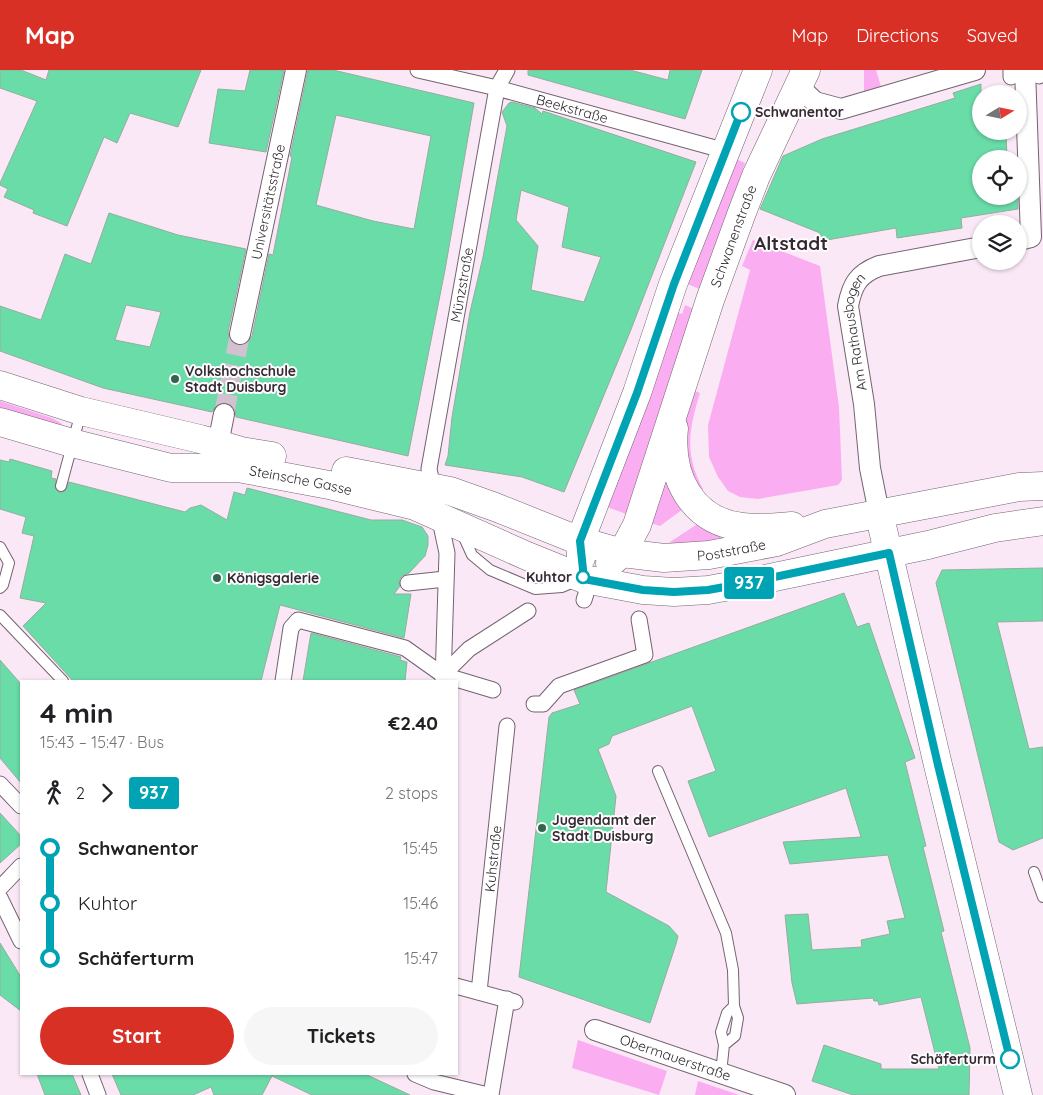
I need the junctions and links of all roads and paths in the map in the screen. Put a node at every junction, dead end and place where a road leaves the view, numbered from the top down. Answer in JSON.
{"nodes":[{"id":1,"x":418,"y":70,"type":"edge"},
{"id":2,"x":507,"y":70,"type":"edge"},
{"id":3,"x":758,"y":70,"type":"edge"},
{"id":4,"x":975,"y":70,"type":"edge"},
{"id":5,"x":1025,"y":73,"type":"edge"},
{"id":6,"x":800,"y":75,"type":"edge"},
{"id":7,"x":294,"y":80,"type":"edge"},
{"id":8,"x":497,"y":88,"type":"junction"},
{"id":9,"x":726,"y":151,"type":"junction"},
{"id":10,"x":1025,"y":215,"type":"edge"},
{"id":11,"x":972,"y":249,"type":"edge"},
{"id":12,"x":240,"y":334,"type":"tunnel mouth"},
{"id":13,"x":0,"y":384,"type":"edge"},
{"id":14,"x":675,"y":407,"type":"junction"},
{"id":15,"x":81,"y":411,"type":"junction"},
{"id":16,"x":224,"y":414,"type":"tunnel mouth"},
{"id":17,"x":0,"y":422,"type":"edge"},
{"id":18,"x":72,"y":443,"type":"junction"},
{"id":19,"x":218,"y":456,"type":"junction"},
{"id":20,"x":61,"y":486,"type":"dead end"},
{"id":21,"x":1043,"y":486,"type":"edge"},
{"id":22,"x":441,"y":508,"type":"junction"},
{"id":23,"x":879,"y":513,"type":"junction"},
{"id":24,"x":1043,"y":520,"type":"edge"},
{"id":25,"x":825,"y":524,"type":"junction"},
{"id":26,"x":580,"y":541,"type":"junction"},
{"id":27,"x":0,"y":548,"type":"edge"},
{"id":28,"x":622,"y":552,"type":"junction"},
{"id":29,"x":889,"y":553,"type":"junction"},
{"id":30,"x":445,"y":579,"type":"junction"},
{"id":31,"x":408,"y":583,"type":"dead end"},
{"id":32,"x":586,"y":587,"type":"junction"},
{"id":33,"x":0,"y":588,"type":"edge"},
{"id":34,"x":528,"y":611,"type":"dead end"},
{"id":35,"x":0,"y":615,"type":"edge"},
{"id":36,"x":639,"y":619,"type":"dead end"},
{"id":37,"x":443,"y":678,"type":"edge"},
{"id":38,"x":62,"y":680,"type":"edge"},
{"id":39,"x":283,"y":680,"type":"edge"},
{"id":40,"x":458,"y":682,"type":"edge"},
{"id":41,"x":493,"y":690,"type":"dead end"},
{"id":42,"x":534,"y":704,"type":"dead end"},
{"id":43,"x":507,"y":726,"type":"dead end"},
{"id":44,"x":658,"y":771,"type":"dead end"},
{"id":45,"x":0,"y":784,"type":"edge"},
{"id":46,"x":20,"y":805,"type":"edge"},
{"id":47,"x":20,"y":867,"type":"edge"},
{"id":48,"x":1034,"y":872,"type":"dead end"},
{"id":49,"x":0,"y":888,"type":"edge"},
{"id":50,"x":1043,"y":897,"type":"edge"},
{"id":51,"x":0,"y":898,"type":"edge"},
{"id":52,"x":20,"y":939,"type":"edge"},
{"id":53,"x":458,"y":986,"type":"edge"},
{"id":54,"x":480,"y":992,"type":"junction"},
{"id":55,"x":594,"y":1030,"type":"dead end"},
{"id":56,"x":721,"y":1073,"type":"junction"},
{"id":57,"x":90,"y":1075,"type":"edge"},
{"id":58,"x":416,"y":1075,"type":"edge"},
{"id":59,"x":434,"y":1083,"type":"edge"},
{"id":60,"x":98,"y":1095,"type":"edge"},
{"id":61,"x":490,"y":1095,"type":"edge"},
{"id":62,"x":785,"y":1095,"type":"edge"},
{"id":63,"x":1018,"y":1095,"type":"edge"}],
"edges":[{"from":1,"to":8,"type":"street","name":"Beekstraße"},
{"from":2,"to":8,"type":"street","name":"Münzstraße"},
{"from":3,"to":9,"type":"main road"},
{"from":4,"to":6,"type":"street"},
{"from":5,"to":10,"type":"street"},
{"from":6,"to":14,"type":"main road","name":"Schwanenstraße"},
{"from":7,"to":12,"type":"street","name":"Universitätsstraße"},
{"from":8,"to":9,"type":"street","name":"Beekstraße"},
{"from":8,"to":22,"type":"street","name":"Münzstraße"},
{"from":9,"to":26,"type":"main road"},
{"from":11,"to":23,"type":"street","name":"Am Rathausbogen"},
{"from":13,"to":15,"type":"main road","name":"Steinsche Gasse"},
{"from":14,"to":25,"type":"main road","name":"Schwanenstraße"},
{"from":14,"to":28,"type":"main road","name":"Schwanenstraße"},
{"from":15,"to":18,"type":"lane"},
{"from":15,"to":19,"type":"main road","name":"Steinsche Gasse"},
{"from":16,"to":19,"type":"street"},
{"from":17,"to":18,"type":"main road","name":"Steinsche Gasse"},
{"from":18,"to":19,"type":"main road","name":"Steinsche Gasse"},
{"from":18,"to":20,"type":"lane"},
{"from":19,"to":22,"type":"main road","name":"Steinsche Gasse"},
{"from":21,"to":23,"type":"main road","name":"Poststraße"},
{"from":22,"to":26,"type":"main road","name":"Steinsche Gasse"},
{"from":22,"to":30,"type":"street"},
{"from":22,"to":32,"type":"main road","name":"Steinsche Gasse"},
{"from":23,"to":25,"type":"main road","name":"Poststraße"},
{"from":23,"to":29,"type":"main road"},
{"from":24,"to":29,"type":"main road"},
{"from":25,"to":28,"type":"main road","name":"Poststraße"},
{"from":26,"to":28,"type":"main road","name":"Poststraße"},
{"from":26,"to":32,"type":"main road"},
{"from":27,"to":33,"type":"lane"},
{"from":28,"to":32,"type":"main road","name":"Schwanenstraße"},
{"from":29,"to":32,"type":"main road"},
{"from":29,"to":63,"type":"main road"},
{"from":30,"to":31,"type":"street"},
{"from":30,"to":37,"type":"street"},
{"from":34,"to":37,"type":"street"},
{"from":35,"to":38,"type":"lane"},
{"from":36,"to":42,"type":"street"},
{"from":37,"to":39,"type":"street"},
{"from":40,"to":41,"type":"street"},
{"from":43,"to":54,"type":"street","name":"Kuhstraße"},
{"from":44,"to":56,"type":"lane"},
{"from":45,"to":46,"type":"street"},
{"from":47,"to":49,"type":"street"},
{"from":48,"to":50,"type":"lane"},
{"from":51,"to":52,"type":"street"},
{"from":53,"to":54,"type":"street"},
{"from":54,"to":61,"type":"street"},
{"from":55,"to":56,"type":"street","name":"Obermauerstraße"},
{"from":56,"to":62,"type":"street","name":"Obermauerstraße"},
{"from":57,"to":60,"type":"street"},
{"from":58,"to":59,"type":"street"},
{"from":59,"to":61,"type":"street"}]}
